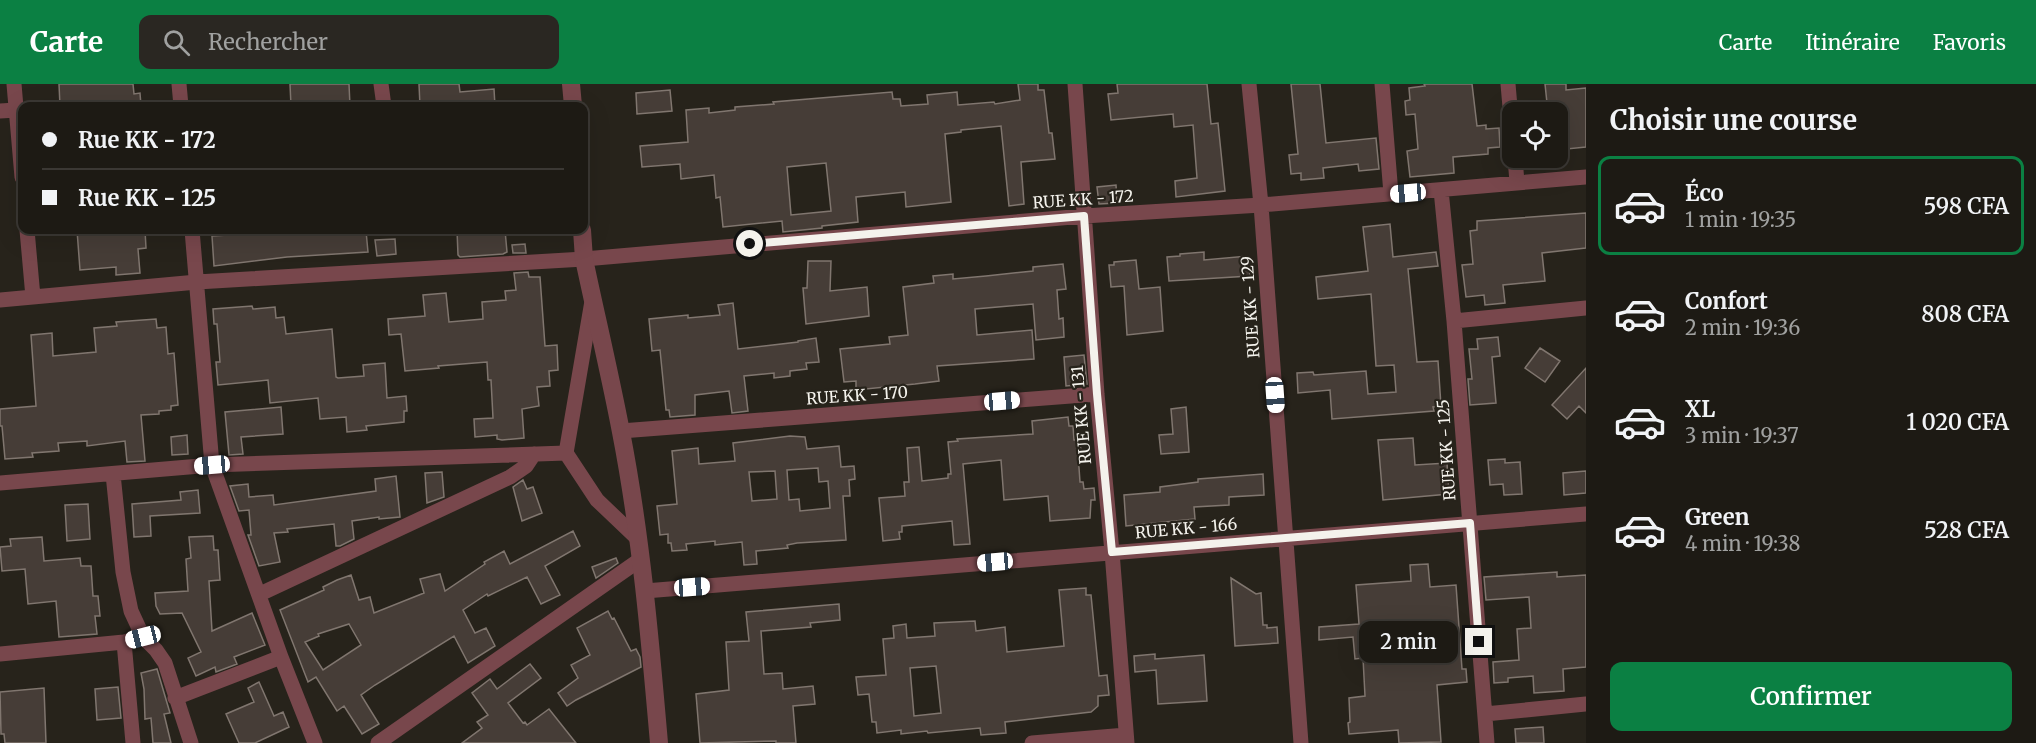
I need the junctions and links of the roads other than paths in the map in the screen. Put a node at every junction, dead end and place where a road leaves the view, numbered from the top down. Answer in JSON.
{"nodes":[{"id":1,"x":14,"y":84,"type":"edge"},
{"id":2,"x":179,"y":84,"type":"edge"},
{"id":3,"x":381,"y":84,"type":"edge"},
{"id":4,"x":571,"y":84,"type":"edge"},
{"id":5,"x":1075,"y":84,"type":"edge"},
{"id":6,"x":1249,"y":84,"type":"edge"},
{"id":7,"x":1382,"y":84,"type":"edge"},
{"id":8,"x":1508,"y":84,"type":"edge"},
{"id":9,"x":181,"y":102,"type":"edge"},
{"id":10,"x":383,"y":102,"type":"edge"},
{"id":11,"x":573,"y":102,"type":"edge"},
{"id":12,"x":1510,"y":102,"type":"edge"},
{"id":13,"x":16,"y":110,"type":"junction"},
{"id":14,"x":0,"y":111,"type":"edge"},
{"id":15,"x":18,"y":132,"type":"edge"},
{"id":16,"x":1516,"y":168,"type":"edge"},
{"id":17,"x":1586,"y":177,"type":"edge"},
{"id":18,"x":1517,"y":182,"type":"junction"},
{"id":19,"x":1441,"y":190,"type":"junction"},
{"id":20,"x":1391,"y":194,"type":"junction"},
{"id":21,"x":1261,"y":205,"type":"junction"},
{"id":22,"x":1084,"y":216,"type":"junction"},
{"id":23,"x":27,"y":234,"type":"edge"},
{"id":24,"x":192,"y":234,"type":"edge"},
{"id":25,"x":582,"y":234,"type":"edge"},
{"id":26,"x":584,"y":259,"type":"junction"},
{"id":27,"x":198,"y":282,"type":"junction"},
{"id":28,"x":33,"y":297,"type":"junction"},
{"id":29,"x":592,"y":298,"type":"junction"},
{"id":30,"x":0,"y":300,"type":"edge"},
{"id":31,"x":1586,"y":308,"type":"edge"},
{"id":32,"x":1454,"y":321,"type":"junction"},
{"id":33,"x":1097,"y":394,"type":"junction"},
{"id":34,"x":621,"y":431,"type":"junction"},
{"id":35,"x":566,"y":453,"type":"junction"},
{"id":36,"x":534,"y":454,"type":"junction"},
{"id":37,"x":212,"y":465,"type":"junction"},
{"id":38,"x":113,"y":474,"type":"junction"},
{"id":39,"x":0,"y":483,"type":"edge"},
{"id":40,"x":1586,"y":514,"type":"edge"},
{"id":41,"x":1470,"y":523,"type":"junction"},
{"id":42,"x":1285,"y":538,"type":"junction"},
{"id":43,"x":638,"y":539,"type":"junction"},
{"id":44,"x":1112,"y":552,"type":"junction"},
{"id":45,"x":641,"y":559,"type":"junction"},
{"id":46,"x":645,"y":591,"type":"junction"},
{"id":47,"x":260,"y":594,"type":"junction"},
{"id":48,"x":143,"y":637,"type":"junction"},
{"id":49,"x":124,"y":642,"type":"junction"},
{"id":50,"x":0,"y":654,"type":"edge"},
{"id":51,"x":281,"y":657,"type":"junction"},
{"id":52,"x":176,"y":698,"type":"junction"},
{"id":53,"x":1586,"y":704,"type":"edge"},
{"id":54,"x":1485,"y":714,"type":"junction"},
{"id":55,"x":1127,"y":739,"type":"edge"},
{"id":56,"x":133,"y":743,"type":"edge"},
{"id":57,"x":191,"y":743,"type":"edge"},
{"id":58,"x":315,"y":743,"type":"edge"},
{"id":59,"x":378,"y":743,"type":"edge"},
{"id":60,"x":659,"y":743,"type":"edge"},
{"id":61,"x":1032,"y":743,"type":"edge"},
{"id":62,"x":1301,"y":743,"type":"edge"},
{"id":63,"x":1487,"y":743,"type":"edge"}],
"edges":[{"from":1,"to":13,"type":"street"},
{"from":2,"to":9,"type":"street"},
{"from":3,"to":10,"type":"street"},
{"from":4,"to":11,"type":"street"},
{"from":5,"to":22,"type":"street","name":"RUE KK - 131"},
{"from":6,"to":21,"type":"street","name":"RUE KK - 129"},
{"from":7,"to":20,"type":"street"},
{"from":8,"to":12,"type":"street"},
{"from":13,"to":14,"type":"street"},
{"from":13,"to":15,"type":"street"},
{"from":16,"to":18,"type":"street"},
{"from":17,"to":18,"type":"street","name":"RUE KK - 172"},
{"from":18,"to":19,"type":"street","name":"RUE KK - 172"},
{"from":19,"to":20,"type":"street","name":"RUE KK - 172"},
{"from":19,"to":32,"type":"street","name":"RUE KK - 125"},
{"from":20,"to":21,"type":"street","name":"RUE KK - 172"},
{"from":21,"to":22,"type":"street","name":"RUE KK - 172"},
{"from":21,"to":42,"type":"street","name":"RUE KK - 129"},
{"from":22,"to":26,"type":"street","name":"RUE KK - 172"},
{"from":22,"to":33,"type":"street","name":"RUE KK - 131"},
{"from":23,"to":28,"type":"street"},
{"from":24,"to":27,"type":"street"},
{"from":25,"to":26,"type":"street"},
{"from":26,"to":27,"type":"street","name":"RUE KK - 172"},
{"from":26,"to":29,"type":"street"},
{"from":27,"to":28,"type":"street","name":"RUE KK - 172"},
{"from":27,"to":37,"type":"street"},
{"from":28,"to":30,"type":"street","name":"RUE KK - 172"},
{"from":29,"to":34,"type":"street"},
{"from":29,"to":35,"type":"street"},
{"from":31,"to":32,"type":"street"},
{"from":32,"to":41,"type":"street","name":"RUE KK - 125"},
{"from":33,"to":34,"type":"street","name":"RUE KK - 170"},
{"from":33,"to":44,"type":"street","name":"RUE KK - 131"},
{"from":34,"to":43,"type":"street"},
{"from":35,"to":36,"type":"street"},
{"from":35,"to":43,"type":"street"},
{"from":36,"to":37,"type":"street"},
{"from":36,"to":47,"type":"street"},
{"from":37,"to":38,"type":"street"},
{"from":37,"to":47,"type":"street"},
{"from":38,"to":39,"type":"street"},
{"from":38,"to":48,"type":"street"},
{"from":40,"to":41,"type":"street","name":"RUE KK - 166"},
{"from":41,"to":42,"type":"street","name":"RUE KK - 166"},
{"from":41,"to":54,"type":"street","name":"RUE KK - 125"},
{"from":42,"to":44,"type":"street","name":"RUE KK - 166"},
{"from":42,"to":62,"type":"street","name":"RUE KK - 129"},
{"from":43,"to":45,"type":"street"},
{"from":44,"to":46,"type":"street","name":"RUE KK - 166"},
{"from":44,"to":55,"type":"street","name":"RUE KK - 131"},
{"from":45,"to":46,"type":"street"},
{"from":45,"to":59,"type":"street"},
{"from":46,"to":60,"type":"street"},
{"from":47,"to":51,"type":"street"},
{"from":48,"to":49,"type":"street"},
{"from":48,"to":52,"type":"street"},
{"from":49,"to":50,"type":"street"},
{"from":49,"to":56,"type":"street"},
{"from":51,"to":52,"type":"street"},
{"from":51,"to":58,"type":"street"},
{"from":52,"to":57,"type":"street"},
{"from":53,"to":54,"type":"street"},
{"from":54,"to":63,"type":"street","name":"RUE KK - 125"},
{"from":55,"to":61,"type":"street"}]}
